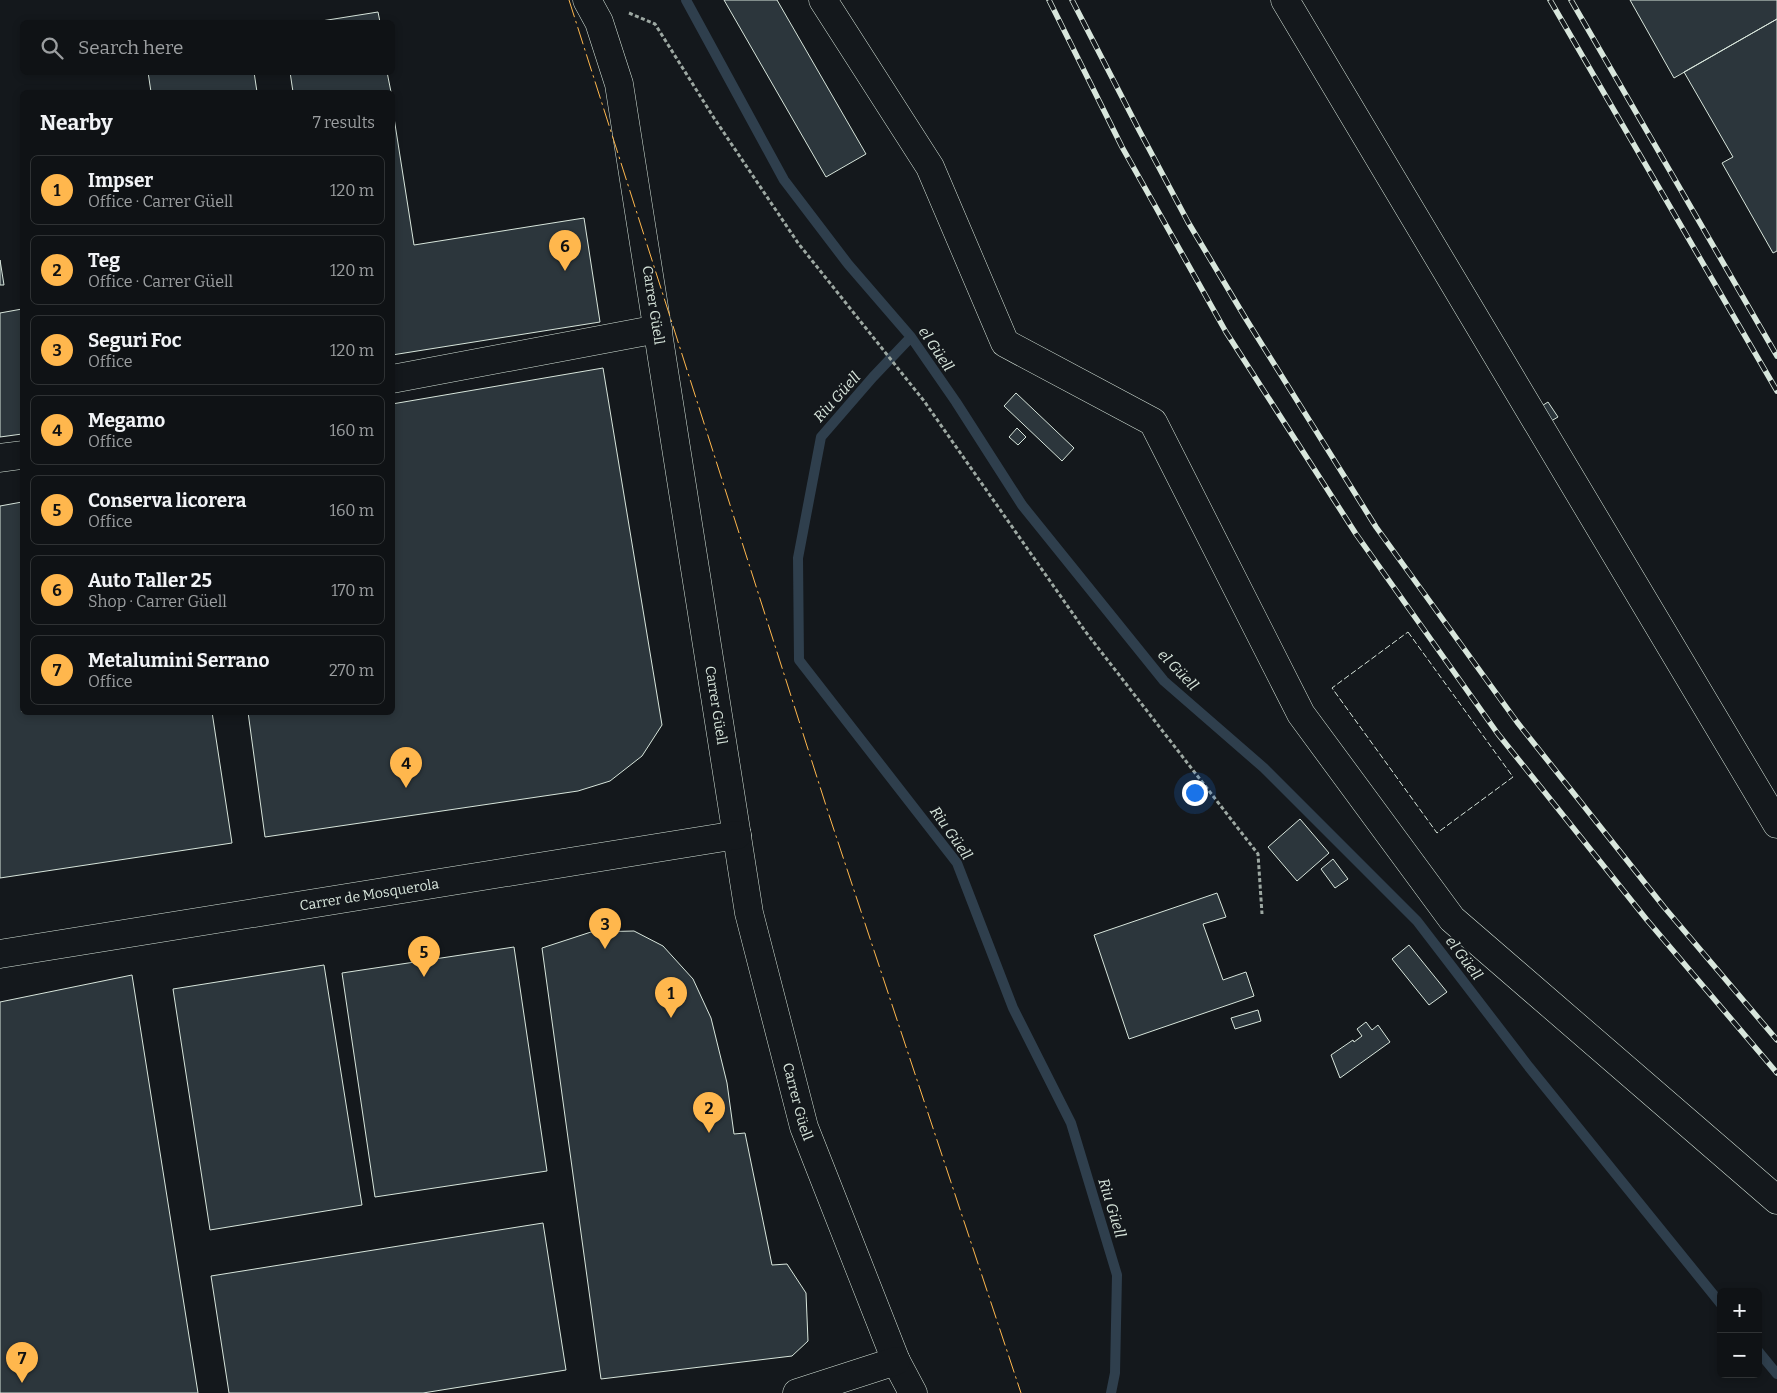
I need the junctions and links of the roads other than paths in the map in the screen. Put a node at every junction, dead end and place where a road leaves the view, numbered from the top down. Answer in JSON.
{"nodes":[{"id":1,"x":587,"y":0,"type":"edge"},
{"id":2,"x":823,"y":0,"type":"edge"},
{"id":3,"x":1285,"y":0,"type":"edge"},
{"id":4,"x":658,"y":329,"type":"junction"},
{"id":5,"x":395,"y":378,"type":"edge"},
{"id":6,"x":20,"y":455,"type":"edge"},
{"id":7,"x":0,"y":458,"type":"edge"},
{"id":8,"x":1777,"y":824,"type":"edge"},
{"id":9,"x":737,"y":836,"type":"junction"},
{"id":10,"x":0,"y":954,"type":"edge"},
{"id":11,"x":1777,"y":1200,"type":"edge"},
{"id":12,"x":896,"y":1361,"type":"junction"},
{"id":13,"x":797,"y":1393,"type":"edge"},
{"id":14,"x":913,"y":1393,"type":"edge"}],
"edges":[{"from":1,"to":4,"type":"street","name":"Carrer Güell"},
{"from":2,"to":11,"type":"street"},
{"from":3,"to":8,"type":"street"},
{"from":4,"to":5,"type":"street"},
{"from":4,"to":9,"type":"street","name":"Carrer Güell"},
{"from":6,"to":7,"type":"street"},
{"from":9,"to":10,"type":"street","name":"Carrer de Mosquerola"},
{"from":9,"to":12,"type":"street","name":"Carrer Güell"},
{"from":12,"to":13,"type":"street"},
{"from":12,"to":14,"type":"street","name":"Carrer Güell"}]}
